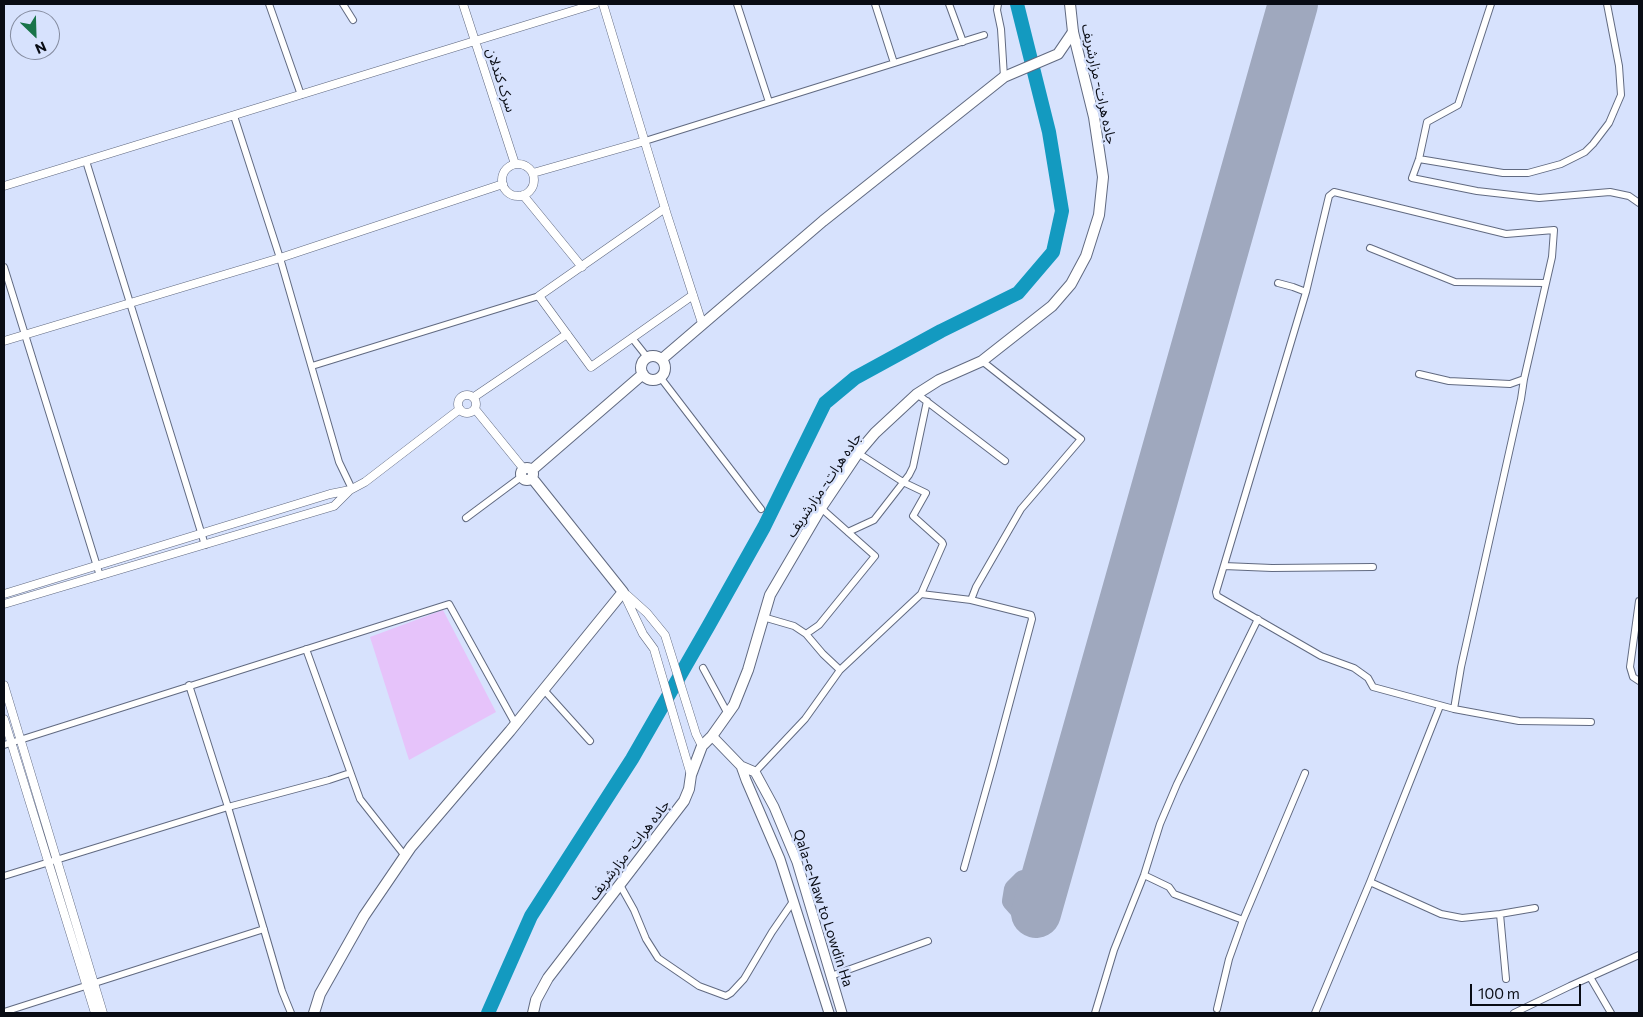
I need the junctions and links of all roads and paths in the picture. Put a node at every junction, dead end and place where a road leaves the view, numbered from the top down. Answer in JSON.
{"nodes":[{"id":1,"x":268,"y":4,"type":"edge"},
{"id":2,"x":343,"y":4,"type":"edge"},
{"id":3,"x":463,"y":4,"type":"edge"},
{"id":4,"x":595,"y":4,"type":"edge"},
{"id":5,"x":603,"y":4,"type":"edge"},
{"id":6,"x":737,"y":4,"type":"edge"},
{"id":7,"x":875,"y":4,"type":"edge"},
{"id":8,"x":949,"y":4,"type":"edge"},
{"id":9,"x":998,"y":4,"type":"edge"},
{"id":10,"x":1070,"y":4,"type":"edge"},
{"id":11,"x":1491,"y":4,"type":"edge"},
{"id":12,"x":1607,"y":4,"type":"edge"},
{"id":13,"x":353,"y":20,"type":"dead end"},
{"id":14,"x":1073,"y":32,"type":"junction"},
{"id":15,"x":984,"y":35,"type":"dead end"},
{"id":16,"x":475,"y":41,"type":"junction"},
{"id":17,"x":963,"y":42,"type":"junction"},
{"id":18,"x":894,"y":63,"type":"junction"},
{"id":19,"x":1004,"y":77,"type":"junction"},
{"id":20,"x":301,"y":95,"type":"junction"},
{"id":21,"x":769,"y":102,"type":"junction"},
{"id":22,"x":234,"y":116,"type":"junction"},
{"id":23,"x":645,"y":142,"type":"junction"},
{"id":24,"x":1419,"y":159,"type":"junction"},
{"id":25,"x":86,"y":161,"type":"junction"},
{"id":26,"x":516,"y":164,"type":"junction"},
{"id":27,"x":533,"y":174,"type":"junction"},
{"id":28,"x":502,"y":184,"type":"junction"},
{"id":29,"x":4,"y":186,"type":"edge"},
{"id":30,"x":523,"y":195,"type":"junction"},
{"id":31,"x":1639,"y":203,"type":"edge"},
{"id":32,"x":665,"y":208,"type":"junction"},
{"id":33,"x":1370,"y":248,"type":"dead end"},
{"id":34,"x":280,"y":258,"type":"junction"},
{"id":35,"x":4,"y":267,"type":"edge"},
{"id":36,"x":582,"y":267,"type":"junction"},
{"id":37,"x":1545,"y":283,"type":"junction"},
{"id":38,"x":1278,"y":284,"type":"dead end"},
{"id":39,"x":1306,"y":292,"type":"junction"},
{"id":40,"x":693,"y":295,"type":"junction"},
{"id":41,"x":539,"y":296,"type":"junction"},
{"id":42,"x":130,"y":302,"type":"junction"},
{"id":43,"x":702,"y":323,"type":"junction"},
{"id":44,"x":567,"y":334,"type":"junction"},
{"id":45,"x":24,"y":335,"type":"junction"},
{"id":46,"x":632,"y":338,"type":"junction"},
{"id":47,"x":4,"y":341,"type":"edge"},
{"id":48,"x":647,"y":357,"type":"junction"},
{"id":49,"x":662,"y":359,"type":"junction"},
{"id":50,"x":982,"y":361,"type":"junction"},
{"id":51,"x":312,"y":366,"type":"junction"},
{"id":52,"x":643,"y":374,"type":"junction"},
{"id":53,"x":1419,"y":374,"type":"dead end"},
{"id":54,"x":660,"y":377,"type":"junction"},
{"id":55,"x":1524,"y":379,"type":"junction"},
{"id":56,"x":917,"y":394,"type":"junction"},
{"id":57,"x":474,"y":398,"type":"junction"},
{"id":58,"x":927,"y":402,"type":"junction"},
{"id":59,"x":460,"y":409,"type":"junction"},
{"id":60,"x":475,"y":409,"type":"junction"},
{"id":61,"x":858,"y":453,"type":"junction"},
{"id":62,"x":1005,"y":461,"type":"dead end"},
{"id":63,"x":527,"y":473,"type":"junction"},
{"id":64,"x":902,"y":482,"type":"junction"},
{"id":65,"x":351,"y":490,"type":"junction"},
{"id":66,"x":821,"y":508,"type":"junction"},
{"id":67,"x":761,"y":509,"type":"dead end"},
{"id":68,"x":262,"y":516,"type":"junction"},
{"id":69,"x":466,"y":518,"type":"dead end"},
{"id":70,"x":265,"y":527,"type":"junction"},
{"id":71,"x":848,"y":532,"type":"junction"},
{"id":72,"x":202,"y":534,"type":"junction"},
{"id":73,"x":205,"y":545,"type":"junction"},
{"id":74,"x":97,"y":566,"type":"junction"},
{"id":75,"x":1224,"y":566,"type":"junction"},
{"id":76,"x":1373,"y":567,"type":"dead end"},
{"id":77,"x":100,"y":576,"type":"junction"},
{"id":78,"x":624,"y":592,"type":"junction"},
{"id":79,"x":4,"y":594,"type":"edge"},
{"id":80,"x":921,"y":594,"type":"junction"},
{"id":81,"x":971,"y":600,"type":"junction"},
{"id":82,"x":1639,"y":601,"type":"edge"},
{"id":83,"x":4,"y":604,"type":"edge"},
{"id":84,"x":763,"y":617,"type":"junction"},
{"id":85,"x":1258,"y":619,"type":"junction"},
{"id":86,"x":806,"y":634,"type":"junction"},
{"id":87,"x":306,"y":649,"type":"junction"},
{"id":88,"x":703,"y":668,"type":"dead end"},
{"id":89,"x":840,"y":670,"type":"junction"},
{"id":90,"x":1639,"y":681,"type":"edge"},
{"id":91,"x":4,"y":685,"type":"edge"},
{"id":92,"x":189,"y":685,"type":"junction"},
{"id":93,"x":544,"y":690,"type":"junction"},
{"id":94,"x":1440,"y":706,"type":"junction"},
{"id":95,"x":1454,"y":709,"type":"junction"},
{"id":96,"x":728,"y":714,"type":"junction"},
{"id":97,"x":4,"y":719,"type":"edge"},
{"id":98,"x":1591,"y":722,"type":"dead end"},
{"id":99,"x":516,"y":725,"type":"junction"},
{"id":100,"x":712,"y":736,"type":"junction"},
{"id":101,"x":20,"y":740,"type":"junction"},
{"id":102,"x":590,"y":741,"type":"dead end"},
{"id":103,"x":7,"y":744,"type":"edge"},
{"id":104,"x":702,"y":746,"type":"junction"},
{"id":105,"x":741,"y":766,"type":"junction"},
{"id":106,"x":755,"y":772,"type":"junction"},
{"id":107,"x":350,"y":773,"type":"junction"},
{"id":108,"x":1305,"y":773,"type":"dead end"},
{"id":109,"x":691,"y":776,"type":"junction"},
{"id":110,"x":228,"y":807,"type":"junction"},
{"id":111,"x":405,"y":856,"type":"junction"},
{"id":112,"x":56,"y":860,"type":"junction"},
{"id":113,"x":48,"y":863,"type":"junction"},
{"id":114,"x":964,"y":868,"type":"dead end"},
{"id":115,"x":1144,"y":875,"type":"junction"},
{"id":116,"x":4,"y":876,"type":"edge"},
{"id":117,"x":1370,"y":882,"type":"junction"},
{"id":118,"x":620,"y":885,"type":"junction"},
{"id":119,"x":794,"y":900,"type":"junction"},
{"id":120,"x":1535,"y":908,"type":"dead end"},
{"id":121,"x":1500,"y":914,"type":"junction"},
{"id":122,"x":1243,"y":920,"type":"junction"},
{"id":123,"x":264,"y":929,"type":"junction"},
{"id":124,"x":928,"y":941,"type":"dead end"},
{"id":125,"x":820,"y":942,"type":"junction"},
{"id":126,"x":808,"y":945,"type":"junction"},
{"id":127,"x":1639,"y":955,"type":"edge"},
{"id":128,"x":831,"y":976,"type":"junction"},
{"id":129,"x":1590,"y":977,"type":"junction"},
{"id":130,"x":1506,"y":978,"type":"dead end"},
{"id":131,"x":90,"y":985,"type":"junction"},
{"id":132,"x":1217,"y":1009,"type":"dead end"},
{"id":133,"x":4,"y":1012,"type":"edge"},
{"id":134,"x":95,"y":1013,"type":"edge"},
{"id":135,"x":103,"y":1013,"type":"edge"},
{"id":136,"x":291,"y":1013,"type":"edge"},
{"id":137,"x":314,"y":1013,"type":"edge"},
{"id":138,"x":533,"y":1013,"type":"edge"},
{"id":139,"x":829,"y":1013,"type":"edge"},
{"id":140,"x":842,"y":1013,"type":"edge"},
{"id":141,"x":1095,"y":1013,"type":"edge"},
{"id":142,"x":1315,"y":1013,"type":"edge"},
{"id":143,"x":1514,"y":1013,"type":"edge"},
{"id":144,"x":1611,"y":1013,"type":"edge"}],
"edges":[{"from":1,"to":20,"type":"street"},
{"from":2,"to":13,"type":"street"},
{"from":3,"to":16,"type":"street","name":"سرک کندلان"},
{"from":4,"to":16,"type":"street"},
{"from":5,"to":23,"type":"street"},
{"from":6,"to":21,"type":"street"},
{"from":7,"to":18,"type":"street"},
{"from":8,"to":17,"type":"street"},
{"from":9,"to":19,"type":"street"},
{"from":10,"to":14,"type":"main road","name":"جاده هرات- مزارشریف"},
{"from":11,"to":24,"type":"street"},
{"from":12,"to":24,"type":"street"},
{"from":14,"to":19,"type":"main road"},
{"from":14,"to":50,"type":"main road","name":"جاده هرات- مزارشریف"},
{"from":15,"to":17,"type":"street"},
{"from":16,"to":20,"type":"street"},
{"from":16,"to":26,"type":"street","name":"سرک کندلان"},
{"from":17,"to":18,"type":"street"},
{"from":18,"to":21,"type":"street"},
{"from":19,"to":43,"type":"main road"},
{"from":20,"to":22,"type":"street"},
{"from":21,"to":23,"type":"street"},
{"from":22,"to":25,"type":"street"},
{"from":22,"to":34,"type":"street"},
{"from":23,"to":27,"type":"street"},
{"from":23,"to":32,"type":"street"},
{"from":24,"to":31,"type":"street"},
{"from":25,"to":29,"type":"street"},
{"from":25,"to":42,"type":"street"},
{"from":26,"to":27,"type":"street"},
{"from":26,"to":28,"type":"street"},
{"from":27,"to":30,"type":"street"},
{"from":28,"to":30,"type":"street"},
{"from":28,"to":34,"type":"street"},
{"from":30,"to":36,"type":"street"},
{"from":32,"to":36,"type":"street"},
{"from":32,"to":40,"type":"street"},
{"from":33,"to":37,"type":"street"},
{"from":34,"to":42,"type":"street"},
{"from":34,"to":51,"type":"street"},
{"from":35,"to":45,"type":"street"},
{"from":36,"to":41,"type":"street"},
{"from":37,"to":39,"type":"street"},
{"from":37,"to":55,"type":"street"},
{"from":38,"to":39,"type":"street"},
{"from":39,"to":75,"type":"street"},
{"from":40,"to":43,"type":"street"},
{"from":40,"to":46,"type":"street"},
{"from":41,"to":44,"type":"street"},
{"from":41,"to":51,"type":"street"},
{"from":42,"to":45,"type":"street"},
{"from":42,"to":72,"type":"street"},
{"from":43,"to":49,"type":"main road"},
{"from":44,"to":46,"type":"street"},
{"from":44,"to":57,"type":"street"},
{"from":45,"to":47,"type":"street"},
{"from":45,"to":74,"type":"street"},
{"from":46,"to":48,"type":"street"},
{"from":48,"to":49,"type":"main road"},
{"from":48,"to":52,"type":"main road"},
{"from":49,"to":54,"type":"main road"},
{"from":50,"to":56,"type":"main road","name":"جاده هرات- مزارشریف"},
{"from":50,"to":81,"type":"street"},
{"from":51,"to":65,"type":"street"},
{"from":52,"to":54,"type":"main road"},
{"from":52,"to":63,"type":"main road"},
{"from":53,"to":55,"type":"street"},
{"from":54,"to":67,"type":"street"},
{"from":55,"to":95,"type":"street"},
{"from":56,"to":58,"type":"street"},
{"from":56,"to":61,"type":"main road","name":"جاده هرات- مزارشریف"},
{"from":57,"to":59,"type":"street"},
{"from":57,"to":60,"type":"street"},
{"from":58,"to":62,"type":"street"},
{"from":58,"to":64,"type":"street"},
{"from":59,"to":60,"type":"street"},
{"from":59,"to":65,"type":"street"},
{"from":60,"to":63,"type":"street"},
{"from":61,"to":64,"type":"street"},
{"from":61,"to":66,"type":"main road","name":"جاده هرات- مزارشریف"},
{"from":63,"to":69,"type":"street"},
{"from":63,"to":78,"type":"main road"},
{"from":64,"to":71,"type":"street"},
{"from":64,"to":80,"type":"street"},
{"from":65,"to":68,"type":"street"},
{"from":65,"to":70,"type":"street"},
{"from":66,"to":71,"type":"street"},
{"from":66,"to":84,"type":"main road","name":"جاده هرات- مزارشریف"},
{"from":68,"to":70,"type":"street"},
{"from":68,"to":72,"type":"street"},
{"from":70,"to":73,"type":"street"},
{"from":71,"to":86,"type":"street"},
{"from":72,"to":73,"type":"street"},
{"from":72,"to":74,"type":"street"},
{"from":73,"to":77,"type":"street"},
{"from":74,"to":77,"type":"street"},
{"from":74,"to":79,"type":"street"},
{"from":75,"to":76,"type":"street"},
{"from":75,"to":85,"type":"street"},
{"from":77,"to":83,"type":"street"},
{"from":78,"to":93,"type":"main road"},
{"from":78,"to":104,"type":"street"},
{"from":78,"to":109,"type":"street"},
{"from":80,"to":81,"type":"street"},
{"from":80,"to":89,"type":"street"},
{"from":81,"to":114,"type":"street"},
{"from":82,"to":90,"type":"street"},
{"from":84,"to":86,"type":"street"},
{"from":84,"to":96,"type":"main road","name":"جاده هرات- مزارشریف"},
{"from":85,"to":94,"type":"street"},
{"from":85,"to":115,"type":"street"},
{"from":86,"to":89,"type":"street"},
{"from":87,"to":92,"type":"street"},
{"from":87,"to":99,"type":"street"},
{"from":87,"to":107,"type":"street"},
{"from":88,"to":96,"type":"street"},
{"from":89,"to":106,"type":"street"},
{"from":91,"to":101,"type":"street"},
{"from":92,"to":101,"type":"street"},
{"from":92,"to":110,"type":"street"},
{"from":93,"to":99,"type":"main road"},
{"from":93,"to":102,"type":"street"},
{"from":94,"to":95,"type":"street"},
{"from":94,"to":117,"type":"street"},
{"from":95,"to":98,"type":"street"},
{"from":96,"to":100,"type":"main road","name":"جاده هرات- مزارشریف"},
{"from":97,"to":103,"type":"street"},
{"from":99,"to":111,"type":"main road"},
{"from":100,"to":104,"type":"main road","name":"جاده هرات- مزارشریف"},
{"from":100,"to":105,"type":"main road","name":"Qala-e-Naw to Lowdin Ha"},
{"from":101,"to":103,"type":"street"},
{"from":101,"to":112,"type":"street"},
{"from":103,"to":113,"type":"street"},
{"from":104,"to":109,"type":"main road","name":"جاده هرات- مزارشریف"},
{"from":105,"to":106,"type":"main road","name":"Qala-e-Naw to Lowdin Ha"},
{"from":105,"to":119,"type":"main road","name":"Qala-e-Naw to Lowdin Ha"},
{"from":106,"to":125,"type":"main road","name":"Qala-e-Naw to Lowdin Ha"},
{"from":107,"to":110,"type":"street"},
{"from":107,"to":111,"type":"street"},
{"from":108,"to":122,"type":"street"},
{"from":109,"to":118,"type":"main road","name":"جاده هرات- مزارشریف"},
{"from":110,"to":112,"type":"street"},
{"from":110,"to":123,"type":"street"},
{"from":111,"to":137,"type":"main road"},
{"from":112,"to":113,"type":"street"},
{"from":112,"to":131,"type":"street"},
{"from":113,"to":116,"type":"street"},
{"from":113,"to":131,"type":"street"},
{"from":115,"to":122,"type":"street"},
{"from":115,"to":141,"type":"street"},
{"from":117,"to":121,"type":"street"},
{"from":117,"to":142,"type":"street"},
{"from":118,"to":119,"type":"street"},
{"from":118,"to":138,"type":"main road","name":"جاده هرات- مزارشریف"},
{"from":119,"to":126,"type":"main road","name":"Qala-e-Naw to Lowdin Ha"},
{"from":120,"to":121,"type":"street"},
{"from":121,"to":130,"type":"street"},
{"from":122,"to":132,"type":"street"},
{"from":123,"to":131,"type":"street"},
{"from":123,"to":136,"type":"street"},
{"from":124,"to":128,"type":"street"},
{"from":125,"to":126,"type":"main road"},
{"from":125,"to":128,"type":"main road","name":"Qala-e-Naw to Lowdin Ha"},
{"from":126,"to":139,"type":"main road","name":"Qala-e-Naw to Lowdin Ha"},
{"from":127,"to":129,"type":"street"},
{"from":128,"to":140,"type":"main road","name":"Qala-e-Naw to Lowdin Ha"},
{"from":129,"to":143,"type":"street"},
{"from":129,"to":144,"type":"street"},
{"from":131,"to":133,"type":"street"},
{"from":131,"to":134,"type":"street"},
{"from":131,"to":135,"type":"street"}]}
